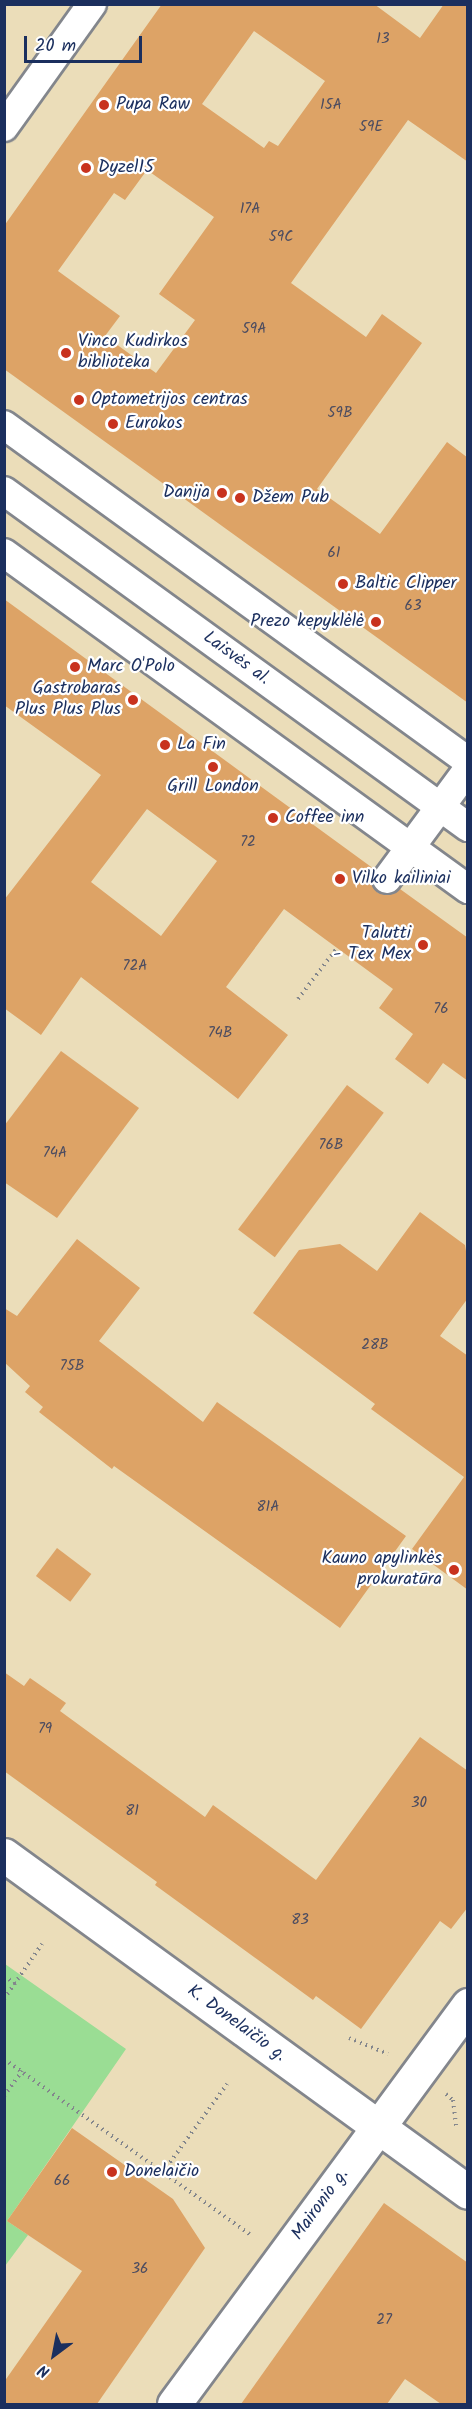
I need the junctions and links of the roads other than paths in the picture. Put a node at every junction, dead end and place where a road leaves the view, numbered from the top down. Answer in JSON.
{"nodes":[{"id":1,"x":92,"y":4,"type":"edge"},
{"id":2,"x":4,"y":127,"type":"edge"},
{"id":3,"x":4,"y":425,"type":"edge"},
{"id":4,"x":4,"y":491,"type":"edge"},
{"id":5,"x":4,"y":553,"type":"edge"},
{"id":6,"x":468,"y":761,"type":"edge"},
{"id":7,"x":468,"y":769,"type":"edge"},
{"id":8,"x":440,"y":807,"type":"junction"},
{"id":9,"x":468,"y":828,"type":"edge"},
{"id":10,"x":410,"y":847,"type":"junction"},
{"id":11,"x":387,"y":879,"type":"dead end"},
{"id":12,"x":468,"y":889,"type":"edge"},
{"id":13,"x":4,"y":1855,"type":"edge"},
{"id":14,"x":468,"y":2004,"type":"edge"},
{"id":15,"x":378,"y":2127,"type":"junction"},
{"id":16,"x":468,"y":2192,"type":"edge"},
{"id":17,"x":174,"y":2404,"type":"edge"}],
"edges":[{"from":1,"to":2,"type":"street"},
{"from":3,"to":6,"type":"street"},
{"from":4,"to":8,"type":"street","name":"Laisvės al."},
{"from":5,"to":10,"type":"street"},
{"from":7,"to":8,"type":"street"},
{"from":8,"to":9,"type":"street","name":"Laisvės al."},
{"from":8,"to":10,"type":"street"},
{"from":10,"to":11,"type":"street"},
{"from":10,"to":12,"type":"street"},
{"from":13,"to":15,"type":"street","name":"K. Donelaičio g."},
{"from":14,"to":15,"type":"street","name":"Maironio g."},
{"from":15,"to":16,"type":"street","name":"K. Donelaičio g."},
{"from":15,"to":17,"type":"street","name":"Maironio g."}]}
